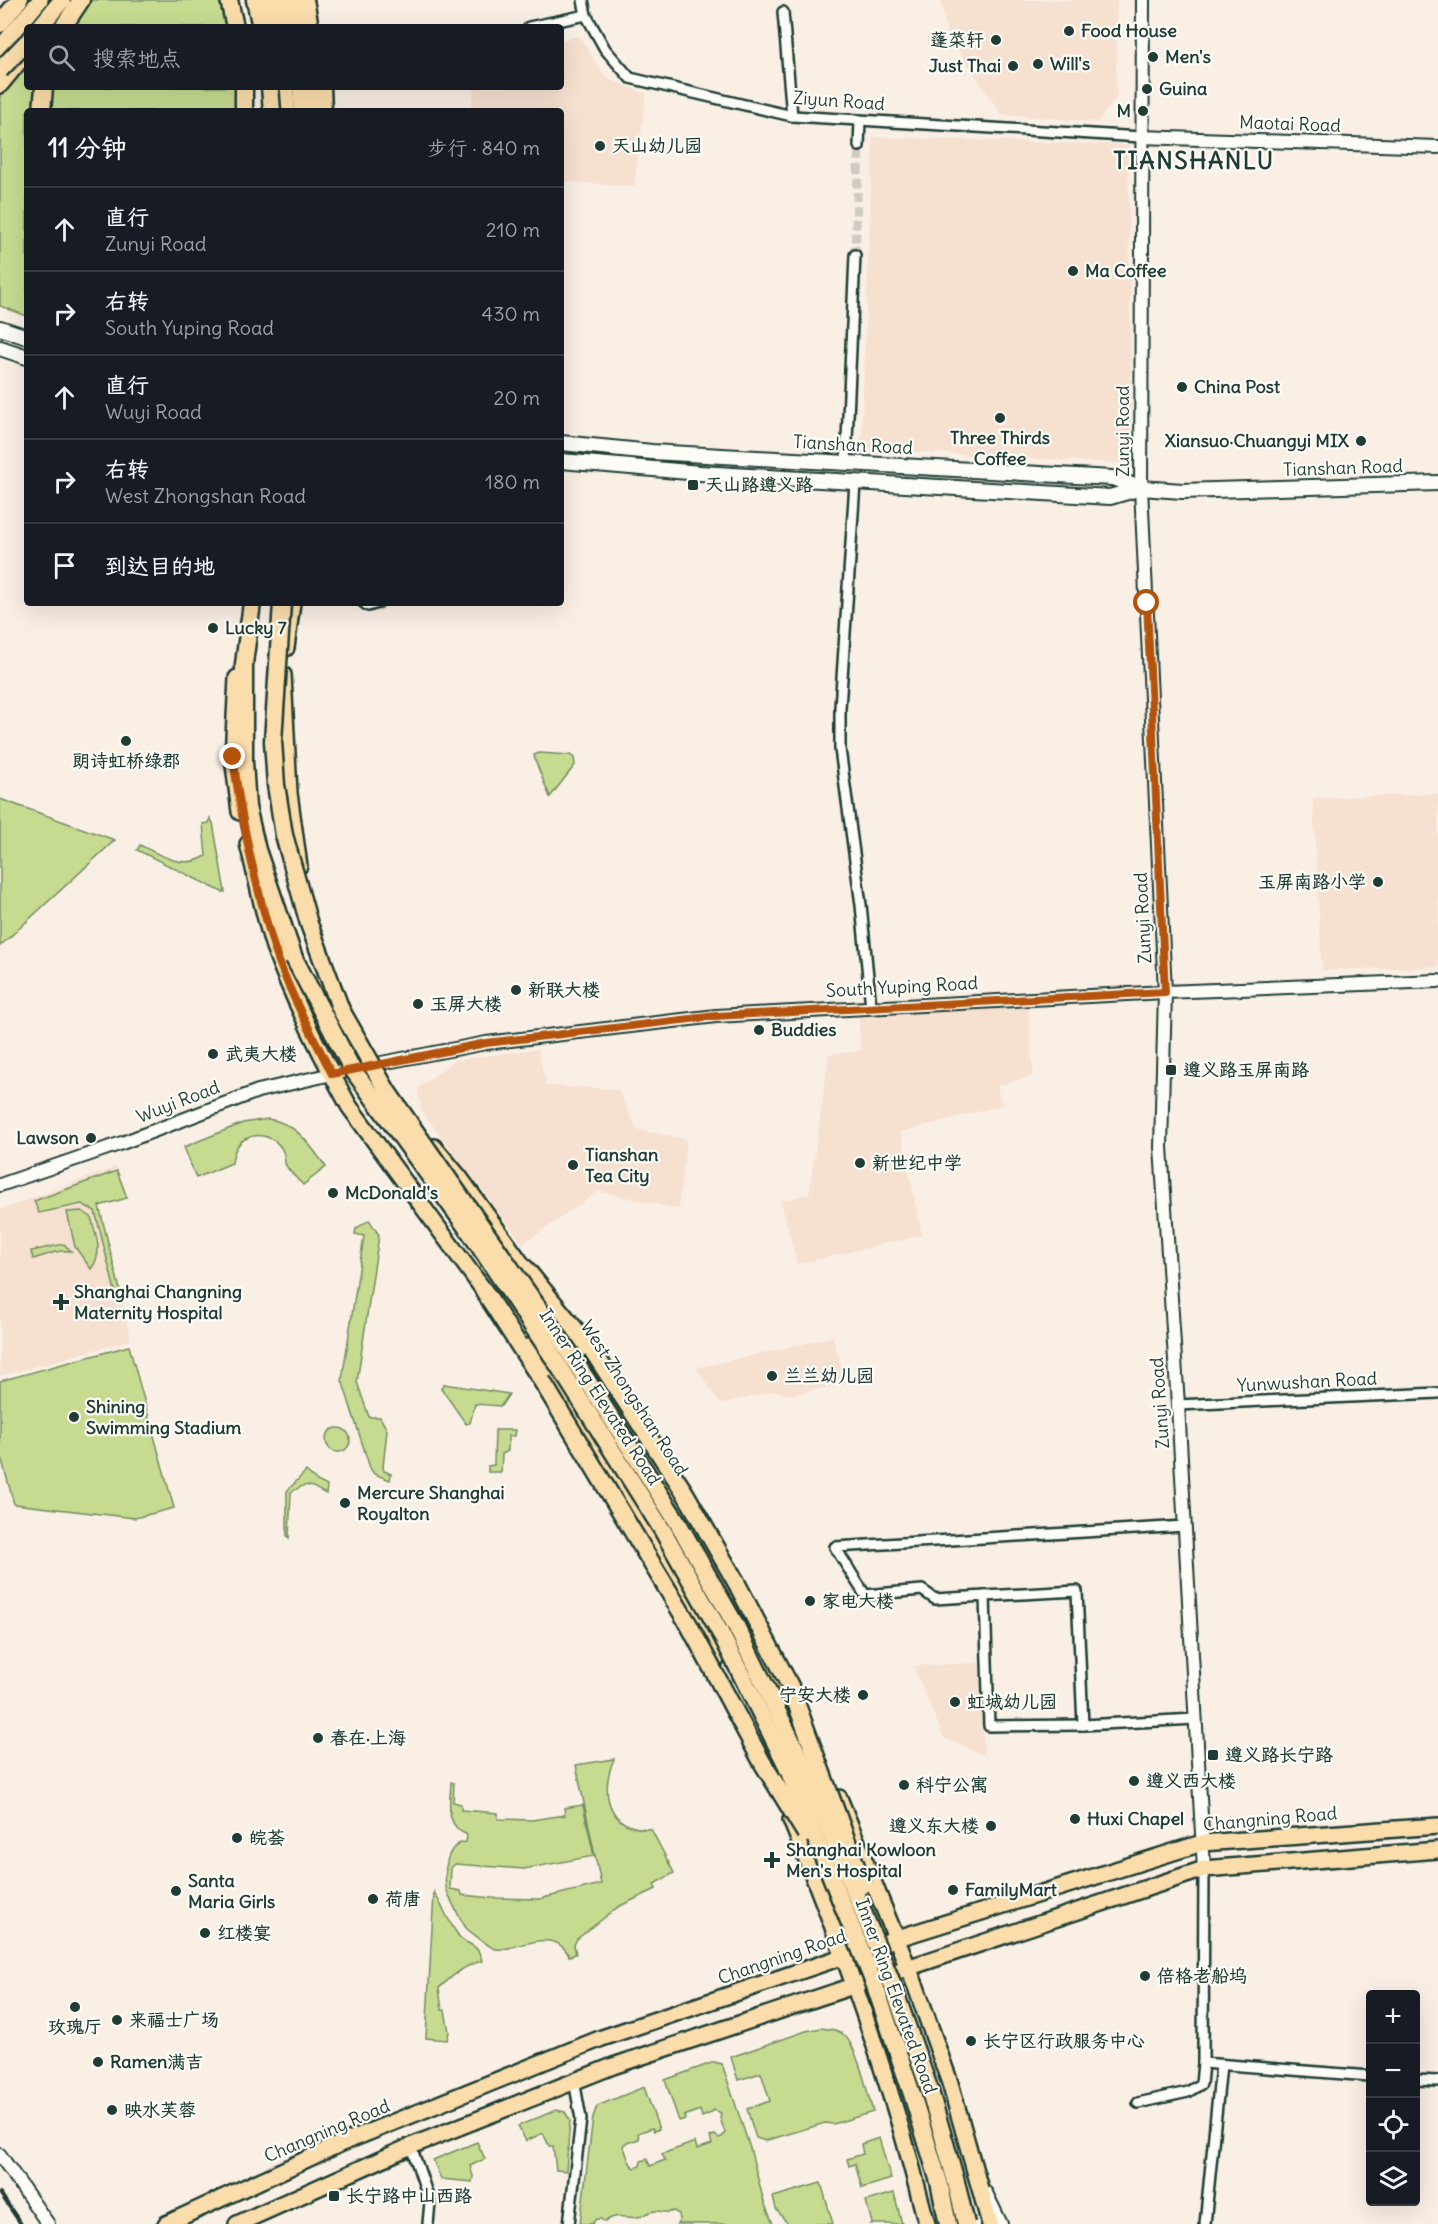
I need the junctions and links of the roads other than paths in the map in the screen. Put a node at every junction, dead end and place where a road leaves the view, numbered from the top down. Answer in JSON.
{"nodes":[{"id":1,"x":19,"y":0,"type":"edge"},
{"id":2,"x":40,"y":0,"type":"edge"},
{"id":3,"x":81,"y":0,"type":"edge"},
{"id":4,"x":229,"y":0,"type":"edge"},
{"id":5,"x":254,"y":0,"type":"edge"},
{"id":6,"x":269,"y":0,"type":"edge"},
{"id":7,"x":288,"y":0,"type":"edge"},
{"id":8,"x":305,"y":0,"type":"edge"},
{"id":9,"x":583,"y":0,"type":"edge"},
{"id":10,"x":1143,"y":0,"type":"edge"},
{"id":11,"x":65,"y":2,"type":"edge"},
{"id":12,"x":783,"y":12,"type":"dead end"},
{"id":13,"x":586,"y":15,"type":"junction"},
{"id":14,"x":0,"y":24,"type":"edge"},
{"id":15,"x":43,"y":24,"type":"edge"},
{"id":16,"x":48,"y":24,"type":"edge"},
{"id":17,"x":65,"y":24,"type":"edge"},
{"id":18,"x":234,"y":24,"type":"edge"},
{"id":19,"x":259,"y":24,"type":"edge"},
{"id":20,"x":274,"y":24,"type":"edge"},
{"id":21,"x":290,"y":24,"type":"edge"},
{"id":22,"x":296,"y":24,"type":"edge"},
{"id":23,"x":309,"y":24,"type":"edge"},
{"id":24,"x":543,"y":24,"type":"edge"},
{"id":25,"x":24,"y":46,"type":"edge"},
{"id":26,"x":24,"y":47,"type":"edge"},
{"id":27,"x":0,"y":48,"type":"edge"},
{"id":28,"x":24,"y":56,"type":"edge"},
{"id":29,"x":0,"y":59,"type":"edge"},
{"id":30,"x":0,"y":70,"type":"edge"},
{"id":31,"x":0,"y":85,"type":"edge"},
{"id":32,"x":44,"y":90,"type":"edge"},
{"id":33,"x":244,"y":90,"type":"edge"},
{"id":34,"x":270,"y":90,"type":"edge"},
{"id":35,"x":285,"y":90,"type":"edge"},
{"id":36,"x":301,"y":90,"type":"edge"},
{"id":37,"x":310,"y":90,"type":"edge"},
{"id":38,"x":322,"y":90,"type":"edge"},
{"id":39,"x":42,"y":108,"type":"edge"},
{"id":40,"x":244,"y":108,"type":"edge"},
{"id":41,"x":272,"y":108,"type":"edge"},
{"id":42,"x":287,"y":108,"type":"edge"},
{"id":43,"x":303,"y":108,"type":"edge"},
{"id":44,"x":313,"y":108,"type":"edge"},
{"id":45,"x":323,"y":108,"type":"edge"},
{"id":46,"x":792,"y":116,"type":"junction"},
{"id":47,"x":860,"y":120,"type":"junction"},
{"id":48,"x":1141,"y":137,"type":"junction"},
{"id":49,"x":859,"y":146,"type":"tunnel mouth"},
{"id":50,"x":1438,"y":147,"type":"edge"},
{"id":51,"x":855,"y":255,"type":"tunnel mouth"},
{"id":52,"x":0,"y":328,"type":"edge"},
{"id":53,"x":24,"y":336,"type":"edge"},
{"id":54,"x":0,"y":348,"type":"edge"},
{"id":55,"x":24,"y":356,"type":"edge"},
{"id":56,"x":564,"y":443,"type":"edge"},
{"id":57,"x":564,"y":461,"type":"edge"},
{"id":58,"x":846,"y":463,"type":"junction"},
{"id":59,"x":855,"y":483,"type":"junction"},
{"id":60,"x":1438,"y":483,"type":"edge"},
{"id":61,"x":1141,"y":488,"type":"junction"},
{"id":62,"x":245,"y":606,"type":"edge"},
{"id":63,"x":245,"y":606,"type":"edge"},
{"id":64,"x":252,"y":606,"type":"edge"},
{"id":65,"x":282,"y":606,"type":"edge"},
{"id":66,"x":292,"y":606,"type":"edge"},
{"id":67,"x":244,"y":664,"type":"junction"},
{"id":68,"x":1438,"y":981,"type":"edge"},
{"id":69,"x":1165,"y":992,"type":"junction"},
{"id":70,"x":871,"y":1007,"type":"junction"},
{"id":71,"x":371,"y":1065,"type":"junction"},
{"id":72,"x":332,"y":1074,"type":"junction"},
{"id":73,"x":0,"y":1185,"type":"edge"},
{"id":74,"x":525,"y":1268,"type":"junction"},
{"id":75,"x":484,"y":1291,"type":"junction"},
{"id":76,"x":1438,"y":1393,"type":"edge"},
{"id":77,"x":1178,"y":1405,"type":"junction"},
{"id":78,"x":1185,"y":1526,"type":"junction"},
{"id":79,"x":985,"y":1596,"type":"junction"},
{"id":80,"x":1196,"y":1719,"type":"junction"},
{"id":81,"x":1083,"y":1725,"type":"junction"},
{"id":82,"x":1438,"y":1826,"type":"edge"},
{"id":83,"x":1202,"y":1843,"type":"junction"},
{"id":84,"x":1438,"y":1850,"type":"edge"},
{"id":85,"x":826,"y":1865,"type":"junction"},
{"id":86,"x":1204,"y":1869,"type":"junction"},
{"id":87,"x":898,"y":1938,"type":"junction"},
{"id":88,"x":844,"y":1957,"type":"junction"},
{"id":89,"x":909,"y":1966,"type":"junction"},
{"id":90,"x":890,"y":1978,"type":"junction"},
{"id":91,"x":854,"y":1984,"type":"junction"},
{"id":92,"x":1203,"y":2063,"type":"junction"},
{"id":93,"x":1221,"y":2065,"type":"junction"},
{"id":94,"x":1366,"y":2076,"type":"edge"},
{"id":95,"x":574,"y":2080,"type":"junction"},
{"id":96,"x":1420,"y":2080,"type":"edge"},
{"id":97,"x":1438,"y":2081,"type":"edge"},
{"id":98,"x":1138,"y":2103,"type":"dead end"},
{"id":99,"x":411,"y":2146,"type":"junction"},
{"id":100,"x":0,"y":2155,"type":"edge"},
{"id":101,"x":976,"y":2171,"type":"junction"},
{"id":102,"x":48,"y":2224,"type":"edge"},
{"id":103,"x":166,"y":2224,"type":"edge"},
{"id":104,"x":237,"y":2224,"type":"edge"},
{"id":105,"x":428,"y":2224,"type":"edge"},
{"id":106,"x":568,"y":2224,"type":"edge"},
{"id":107,"x":927,"y":2224,"type":"edge"},
{"id":108,"x":948,"y":2224,"type":"edge"},
{"id":109,"x":966,"y":2224,"type":"edge"},
{"id":110,"x":990,"y":2224,"type":"edge"},
{"id":111,"x":1001,"y":2224,"type":"edge"},
{"id":112,"x":1205,"y":2224,"type":"edge"}],
"edges":[{"from":1,"to":14,"type":"highway"},
{"from":2,"to":27,"type":"main road"},
{"from":3,"to":17,"type":"highway"},
{"from":4,"to":18,"type":"highway"},
{"from":5,"to":19,"type":"highway"},
{"from":6,"to":20,"type":"highway"},
{"from":7,"to":21,"type":"highway"},
{"from":7,"to":22,"type":"main road"},
{"from":8,"to":23,"type":"highway"},
{"from":9,"to":13,"type":"street","name":"Ziyun Road"},
{"from":10,"to":48,"type":"street","name":"Zunyi Road"},
{"from":11,"to":15,"type":"highway"},
{"from":11,"to":16,"type":"main road"},
{"from":12,"to":46,"type":"street"},
{"from":13,"to":24,"type":"street"},
{"from":13,"to":46,"type":"street","name":"Ziyun Road"},
{"from":25,"to":29,"type":"main road"},
{"from":26,"to":30,"type":"highway","bridge":true},
{"from":28,"to":31,"type":"main road"},
{"from":32,"to":39,"type":"highway"},
{"from":33,"to":40,"type":"highway"},
{"from":34,"to":41,"type":"highway","bridge":true},
{"from":35,"to":42,"type":"highway"},
{"from":36,"to":43,"type":"highway"},
{"from":37,"to":44,"type":"main road"},
{"from":38,"to":45,"type":"highway"},
{"from":46,"to":47,"type":"street","name":"Ziyun Road"},
{"from":47,"to":48,"type":"street","name":"Ziyun Road"},
{"from":47,"to":49,"type":"street"},
{"from":48,"to":50,"type":"street","name":"Maotai Road"},
{"from":48,"to":61,"type":"street","name":"Zunyi Road"},
{"from":51,"to":58,"type":"street"},
{"from":52,"to":53,"type":"main road"},
{"from":54,"to":55,"type":"main road"},
{"from":56,"to":58,"type":"main road","name":"Tianshan Road"},
{"from":57,"to":59,"type":"main road","name":"Tianshan Road"},
{"from":58,"to":61,"type":"main road","name":"Tianshan Road"},
{"from":59,"to":61,"type":"main road","name":"Tianshan Road"},
{"from":59,"to":70,"type":"street"},
{"from":60,"to":61,"type":"main road","name":"Tianshan Road"},
{"from":61,"to":69,"type":"street","name":"Zunyi Road"},
{"from":62,"to":67,"type":"highway"},
{"from":63,"to":72,"type":"main road"},
{"from":64,"to":67,"type":"highway","name":"Inner Ring Elevated Road"},
{"from":65,"to":90,"type":"highway","name":"Inner Ring Elevated Road","bridge":true},
{"from":66,"to":71,"type":"main road","name":"West Zhongshan Road"},
{"from":67,"to":85,"type":"highway","name":"Inner Ring Elevated Road","bridge":true},
{"from":68,"to":69,"type":"street","name":"South Yuping Road"},
{"from":69,"to":70,"type":"street","name":"South Yuping Road"},
{"from":69,"to":77,"type":"street","name":"Zunyi Road"},
{"from":70,"to":71,"type":"street","name":"South Yuping Road"},
{"from":71,"to":72,"type":"street","name":"Wuyi Road"},
{"from":71,"to":74,"type":"main road","name":"West Zhongshan Road"},
{"from":72,"to":73,"type":"street","name":"Wuyi Road"},
{"from":72,"to":75,"type":"main road"},
{"from":74,"to":87,"type":"main road","name":"West Zhongshan Road"},
{"from":74,"to":90,"type":"highway","bridge":true},
{"from":75,"to":85,"type":"highway","bridge":true},
{"from":75,"to":88,"type":"main road"},
{"from":76,"to":77,"type":"street","name":"Yunwushan Road"},
{"from":77,"to":78,"type":"street","name":"Zunyi Road"},
{"from":78,"to":79,"type":"street"},
{"from":78,"to":80,"type":"street","name":"Zunyi Road"},
{"from":79,"to":81,"type":"street"},
{"from":79,"to":81,"type":"street"},
{"from":80,"to":81,"type":"street"},
{"from":80,"to":83,"type":"street","name":"Zunyi Road"},
{"from":82,"to":83,"type":"main road","name":"Changning Road"},
{"from":83,"to":86,"type":"street","name":"Zunyi Road"},
{"from":83,"to":87,"type":"main road","name":"Changning Road"},
{"from":84,"to":86,"type":"main road"},
{"from":85,"to":108,"type":"highway","name":"Inner Ring Elevated Road","bridge":true},
{"from":86,"to":89,"type":"main road"},
{"from":86,"to":92,"type":"street"},
{"from":87,"to":88,"type":"main road","name":"Changning Road"},
{"from":87,"to":89,"type":"main road","name":"West Zhongshan Road"},
{"from":88,"to":91,"type":"main road"},
{"from":88,"to":103,"type":"main road","name":"Changning Road"},
{"from":89,"to":91,"type":"main road"},
{"from":89,"to":101,"type":"main road","name":"West Zhongshan Road"},
{"from":90,"to":109,"type":"highway","name":"Inner Ring Elevated Road","bridge":true},
{"from":91,"to":95,"type":"main road"},
{"from":91,"to":107,"type":"main road"},
{"from":92,"to":93,"type":"street"},
{"from":92,"to":98,"type":"street"},
{"from":93,"to":94,"type":"street"},
{"from":93,"to":112,"type":"street"},
{"from":95,"to":99,"type":"main road"},
{"from":95,"to":106,"type":"street"},
{"from":96,"to":97,"type":"street"},
{"from":99,"to":104,"type":"main road"},
{"from":99,"to":105,"type":"street"},
{"from":100,"to":102,"type":"street"},
{"from":101,"to":110,"type":"main road","name":"West Zhongshan Road"},
{"from":101,"to":111,"type":"street"}]}
